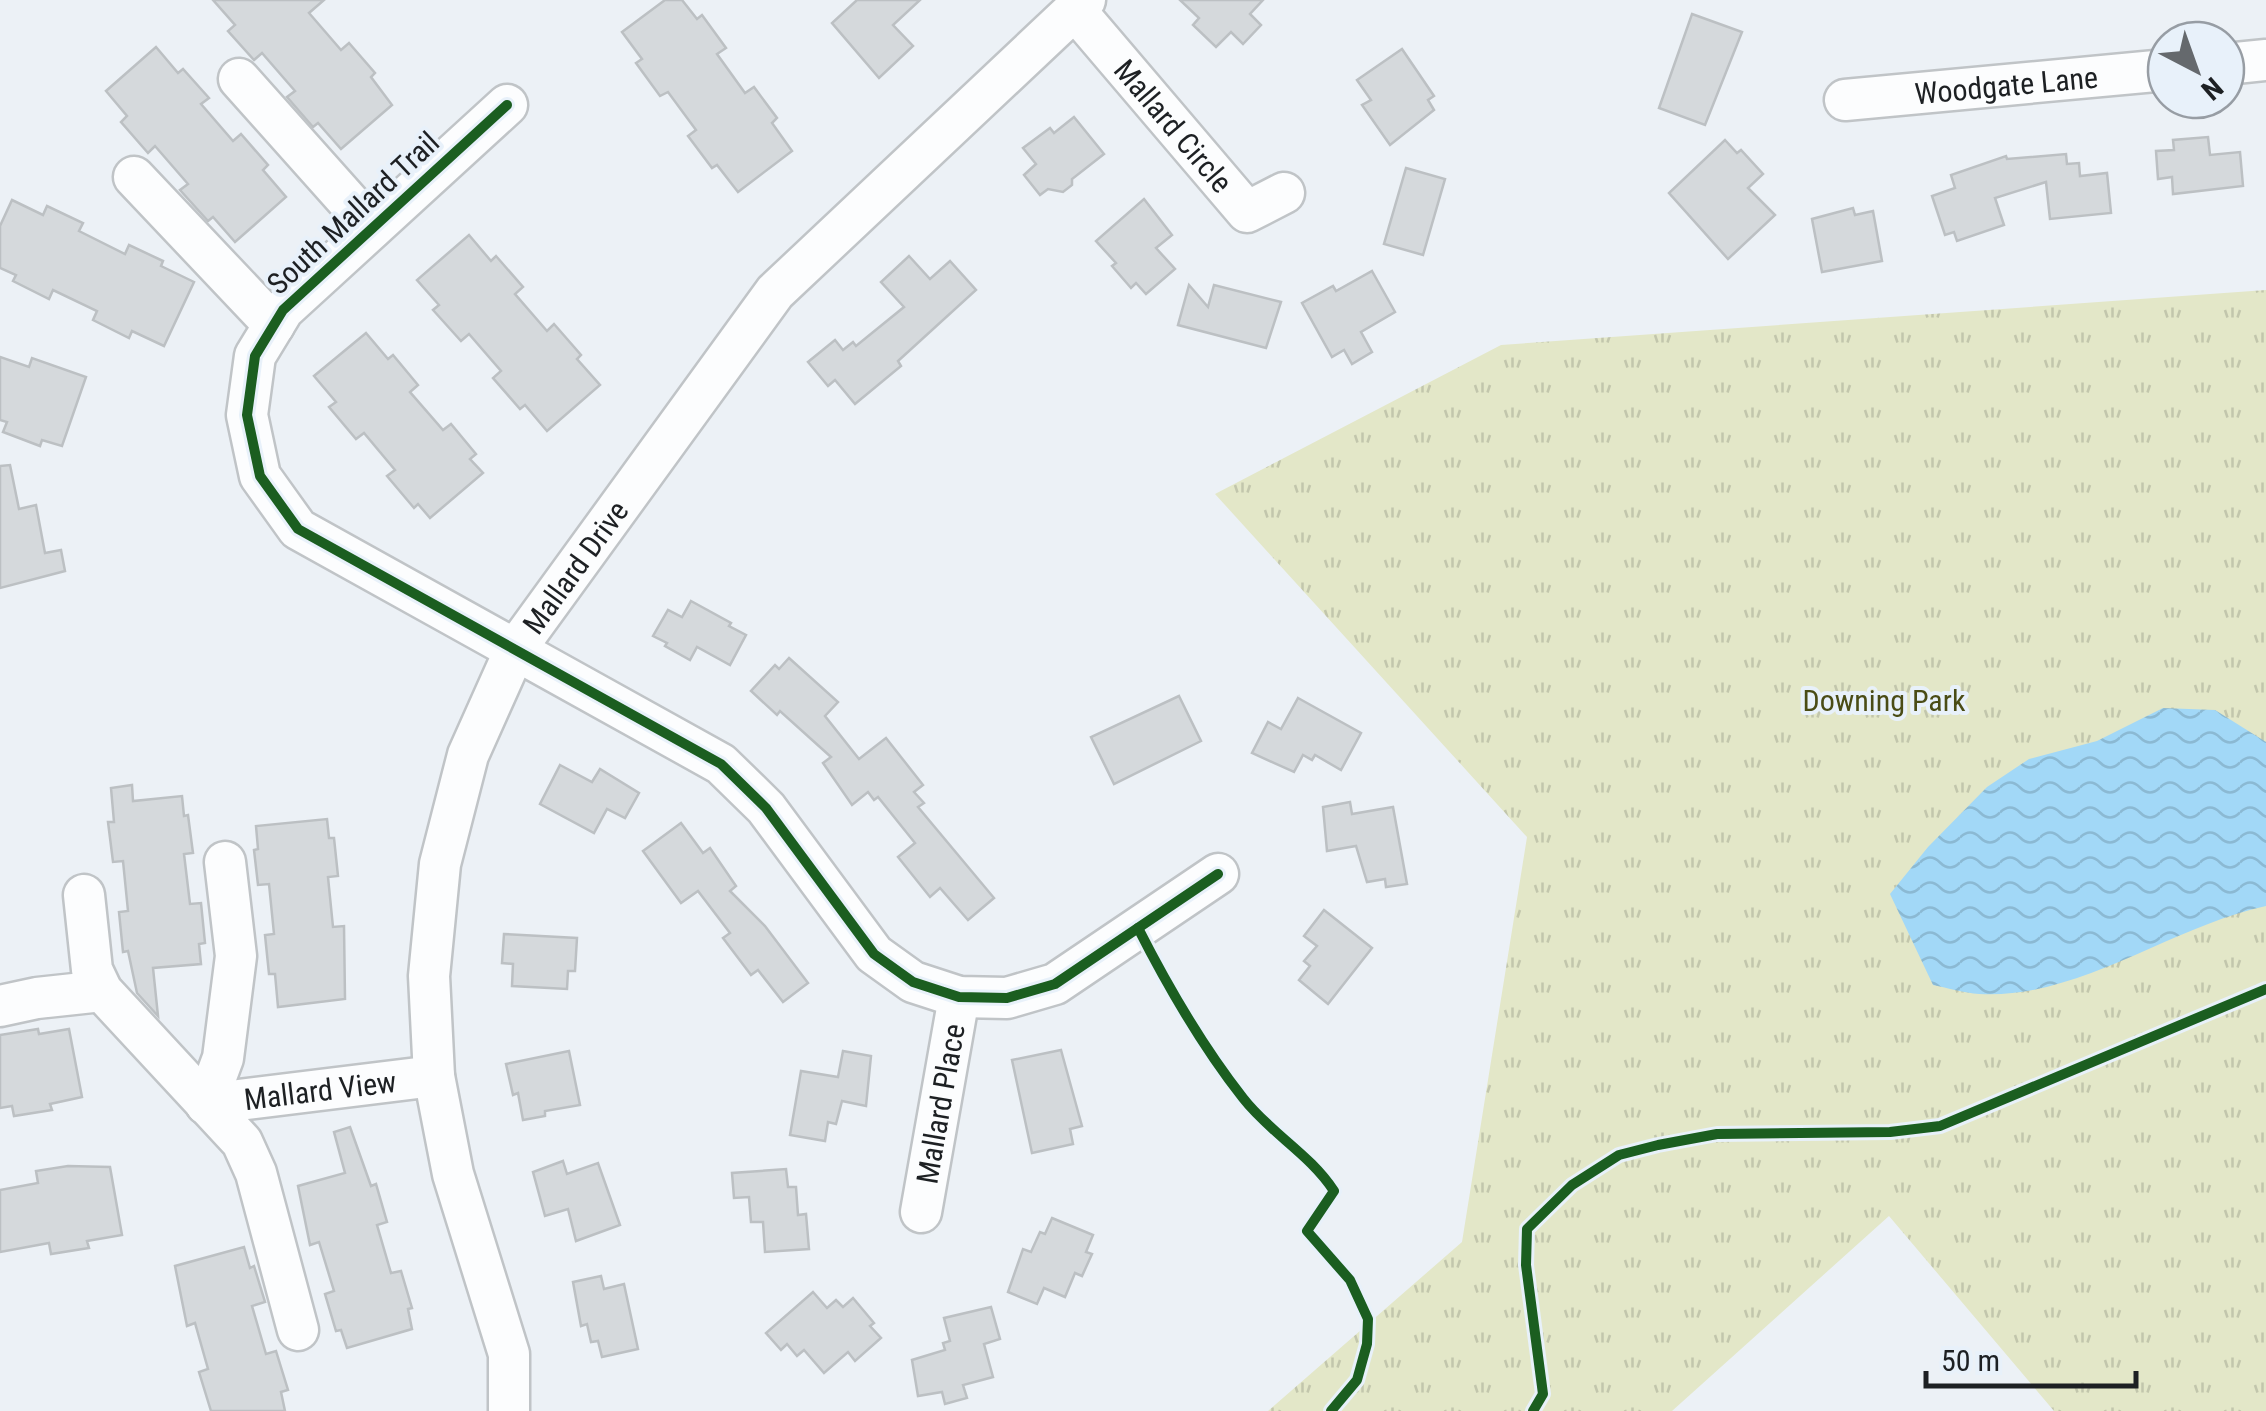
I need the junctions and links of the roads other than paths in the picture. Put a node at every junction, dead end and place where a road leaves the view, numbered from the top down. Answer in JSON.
{"nodes":[{"id":1,"x":1080,"y":5,"type":"edge"},
{"id":2,"x":2146,"y":72,"type":"edge"},
{"id":3,"x":239,"y":80,"type":"dead end"},
{"id":4,"x":1846,"y":100,"type":"dead end"},
{"id":5,"x":507,"y":105,"type":"dead end"},
{"id":6,"x":134,"y":178,"type":"dead end"},
{"id":7,"x":1284,"y":193,"type":"dead end"},
{"id":8,"x":372,"y":228,"type":"junction"},
{"id":9,"x":274,"y":326,"type":"junction"},
{"id":10,"x":515,"y":650,"type":"junction"},
{"id":11,"x":225,"y":862,"type":"dead end"},
{"id":12,"x":1218,"y":874,"type":"dead end"},
{"id":13,"x":84,"y":895,"type":"dead end"},
{"id":14,"x":102,"y":991,"type":"junction"},
{"id":15,"x":959,"y":998,"type":"junction"},
{"id":16,"x":0,"y":1006,"type":"edge"},
{"id":17,"x":434,"y":1076,"type":"junction"},
{"id":18,"x":206,"y":1104,"type":"junction"},
{"id":19,"x":922,"y":1212,"type":"dead end"},
{"id":20,"x":298,"y":1330,"type":"dead end"},
{"id":21,"x":509,"y":1411,"type":"edge"}],
"edges":[{"from":1,"to":7,"type":"street","name":"Mallard Circle"},
{"from":1,"to":10,"type":"street","name":"Mallard Drive"},
{"from":2,"to":4,"type":"street","name":"Woodgate Lane"},
{"from":3,"to":8,"type":"street"},
{"from":5,"to":8,"type":"street","name":"South Mallard Trail"},
{"from":6,"to":9,"type":"street"},
{"from":8,"to":9,"type":"street","name":"South Mallard Trail"},
{"from":9,"to":10,"type":"street","name":"South Mallard Trail"},
{"from":10,"to":15,"type":"street","name":"South Mallard Trail"},
{"from":10,"to":17,"type":"street","name":"Mallard Drive"},
{"from":11,"to":18,"type":"street"},
{"from":12,"to":15,"type":"street"},
{"from":13,"to":14,"type":"street"},
{"from":14,"to":16,"type":"street"},
{"from":14,"to":18,"type":"street"},
{"from":15,"to":19,"type":"street","name":"Mallard Place"},
{"from":17,"to":18,"type":"street","name":"Mallard View"},
{"from":17,"to":21,"type":"street","name":"Mallard Drive"},
{"from":18,"to":20,"type":"street"}]}
